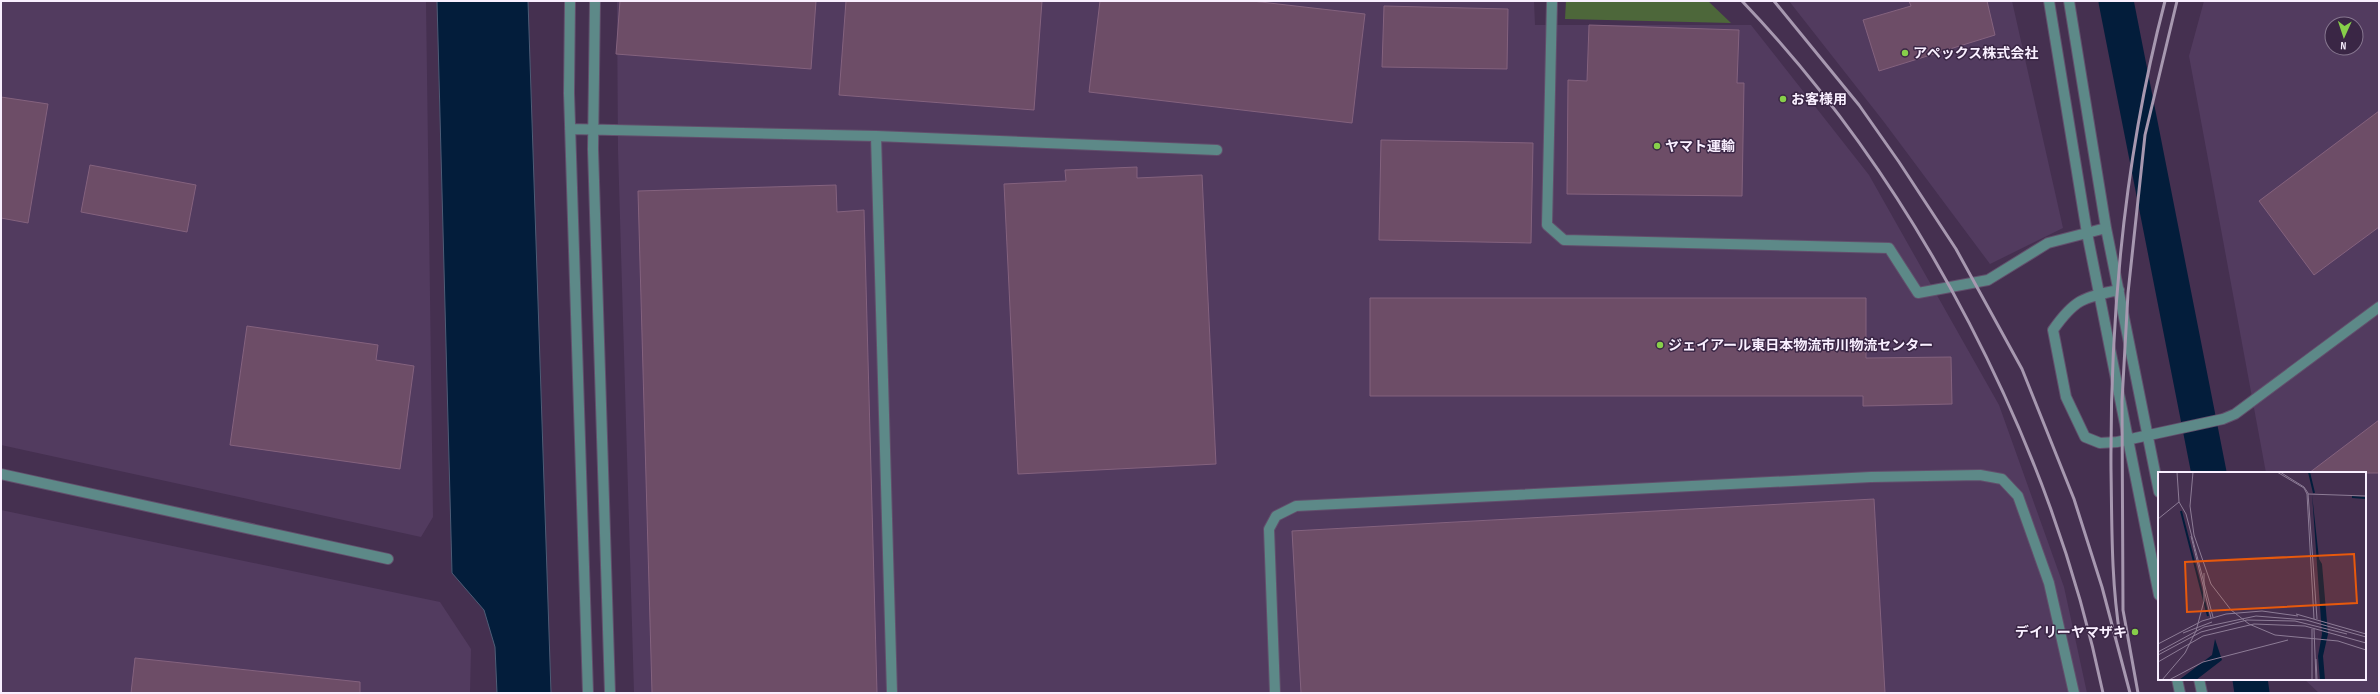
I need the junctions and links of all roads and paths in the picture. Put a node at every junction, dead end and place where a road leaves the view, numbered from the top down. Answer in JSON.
{"nodes":[{"id":1,"x":570,"y":1,"type":"edge"},
{"id":2,"x":595,"y":1,"type":"edge"},
{"id":3,"x":1552,"y":1,"type":"edge"},
{"id":4,"x":2049,"y":1,"type":"edge"},
{"id":5,"x":2069,"y":1,"type":"edge"},
{"id":6,"x":570,"y":129,"type":"junction"},
{"id":7,"x":593,"y":130,"type":"junction"},
{"id":8,"x":876,"y":136,"type":"junction"},
{"id":9,"x":1217,"y":150,"type":"dead end"},
{"id":10,"x":2106,"y":228,"type":"junction"},
{"id":11,"x":2087,"y":233,"type":"junction"},
{"id":12,"x":2119,"y":290,"type":"junction"},
{"id":13,"x":2099,"y":294,"type":"junction"},
{"id":14,"x":2379,"y":307,"type":"edge"},
{"id":15,"x":2147,"y":435,"type":"junction"},
{"id":16,"x":2127,"y":439,"type":"junction"},
{"id":17,"x":1,"y":474,"type":"edge"},
{"id":18,"x":2158,"y":487,"type":"edge"},
{"id":19,"x":388,"y":559,"type":"dead end"},
{"id":20,"x":2158,"y":590,"type":"edge"},
{"id":21,"x":2177,"y":680,"type":"edge"},
{"id":22,"x":2199,"y":680,"type":"edge"},
{"id":23,"x":588,"y":693,"type":"edge"},
{"id":24,"x":610,"y":693,"type":"edge"},
{"id":25,"x":892,"y":693,"type":"edge"},
{"id":26,"x":1275,"y":693,"type":"edge"},
{"id":27,"x":2074,"y":693,"type":"edge"},
{"id":28,"x":2180,"y":693,"type":"edge"},
{"id":29,"x":2202,"y":693,"type":"edge"}],
"edges":[{"from":1,"to":6,"type":"street"},
{"from":2,"to":7,"type":"street"},
{"from":3,"to":11,"type":"street"},
{"from":4,"to":11,"type":"street"},
{"from":5,"to":10,"type":"street"},
{"from":6,"to":7,"type":"street"},
{"from":6,"to":23,"type":"street"},
{"from":7,"to":8,"type":"street"},
{"from":7,"to":24,"type":"street"},
{"from":8,"to":9,"type":"street"},
{"from":8,"to":25,"type":"street"},
{"from":10,"to":11,"type":"street"},
{"from":10,"to":12,"type":"street"},
{"from":11,"to":13,"type":"street"},
{"from":12,"to":13,"type":"street"},
{"from":12,"to":15,"type":"street"},
{"from":13,"to":16,"type":"street"},
{"from":13,"to":16,"type":"street"},
{"from":14,"to":15,"type":"street"},
{"from":15,"to":16,"type":"street"},
{"from":15,"to":18,"type":"street"},
{"from":16,"to":20,"type":"street"},
{"from":17,"to":19,"type":"street"},
{"from":21,"to":28,"type":"street"},
{"from":22,"to":29,"type":"street"},
{"from":26,"to":27,"type":"street"}]}
